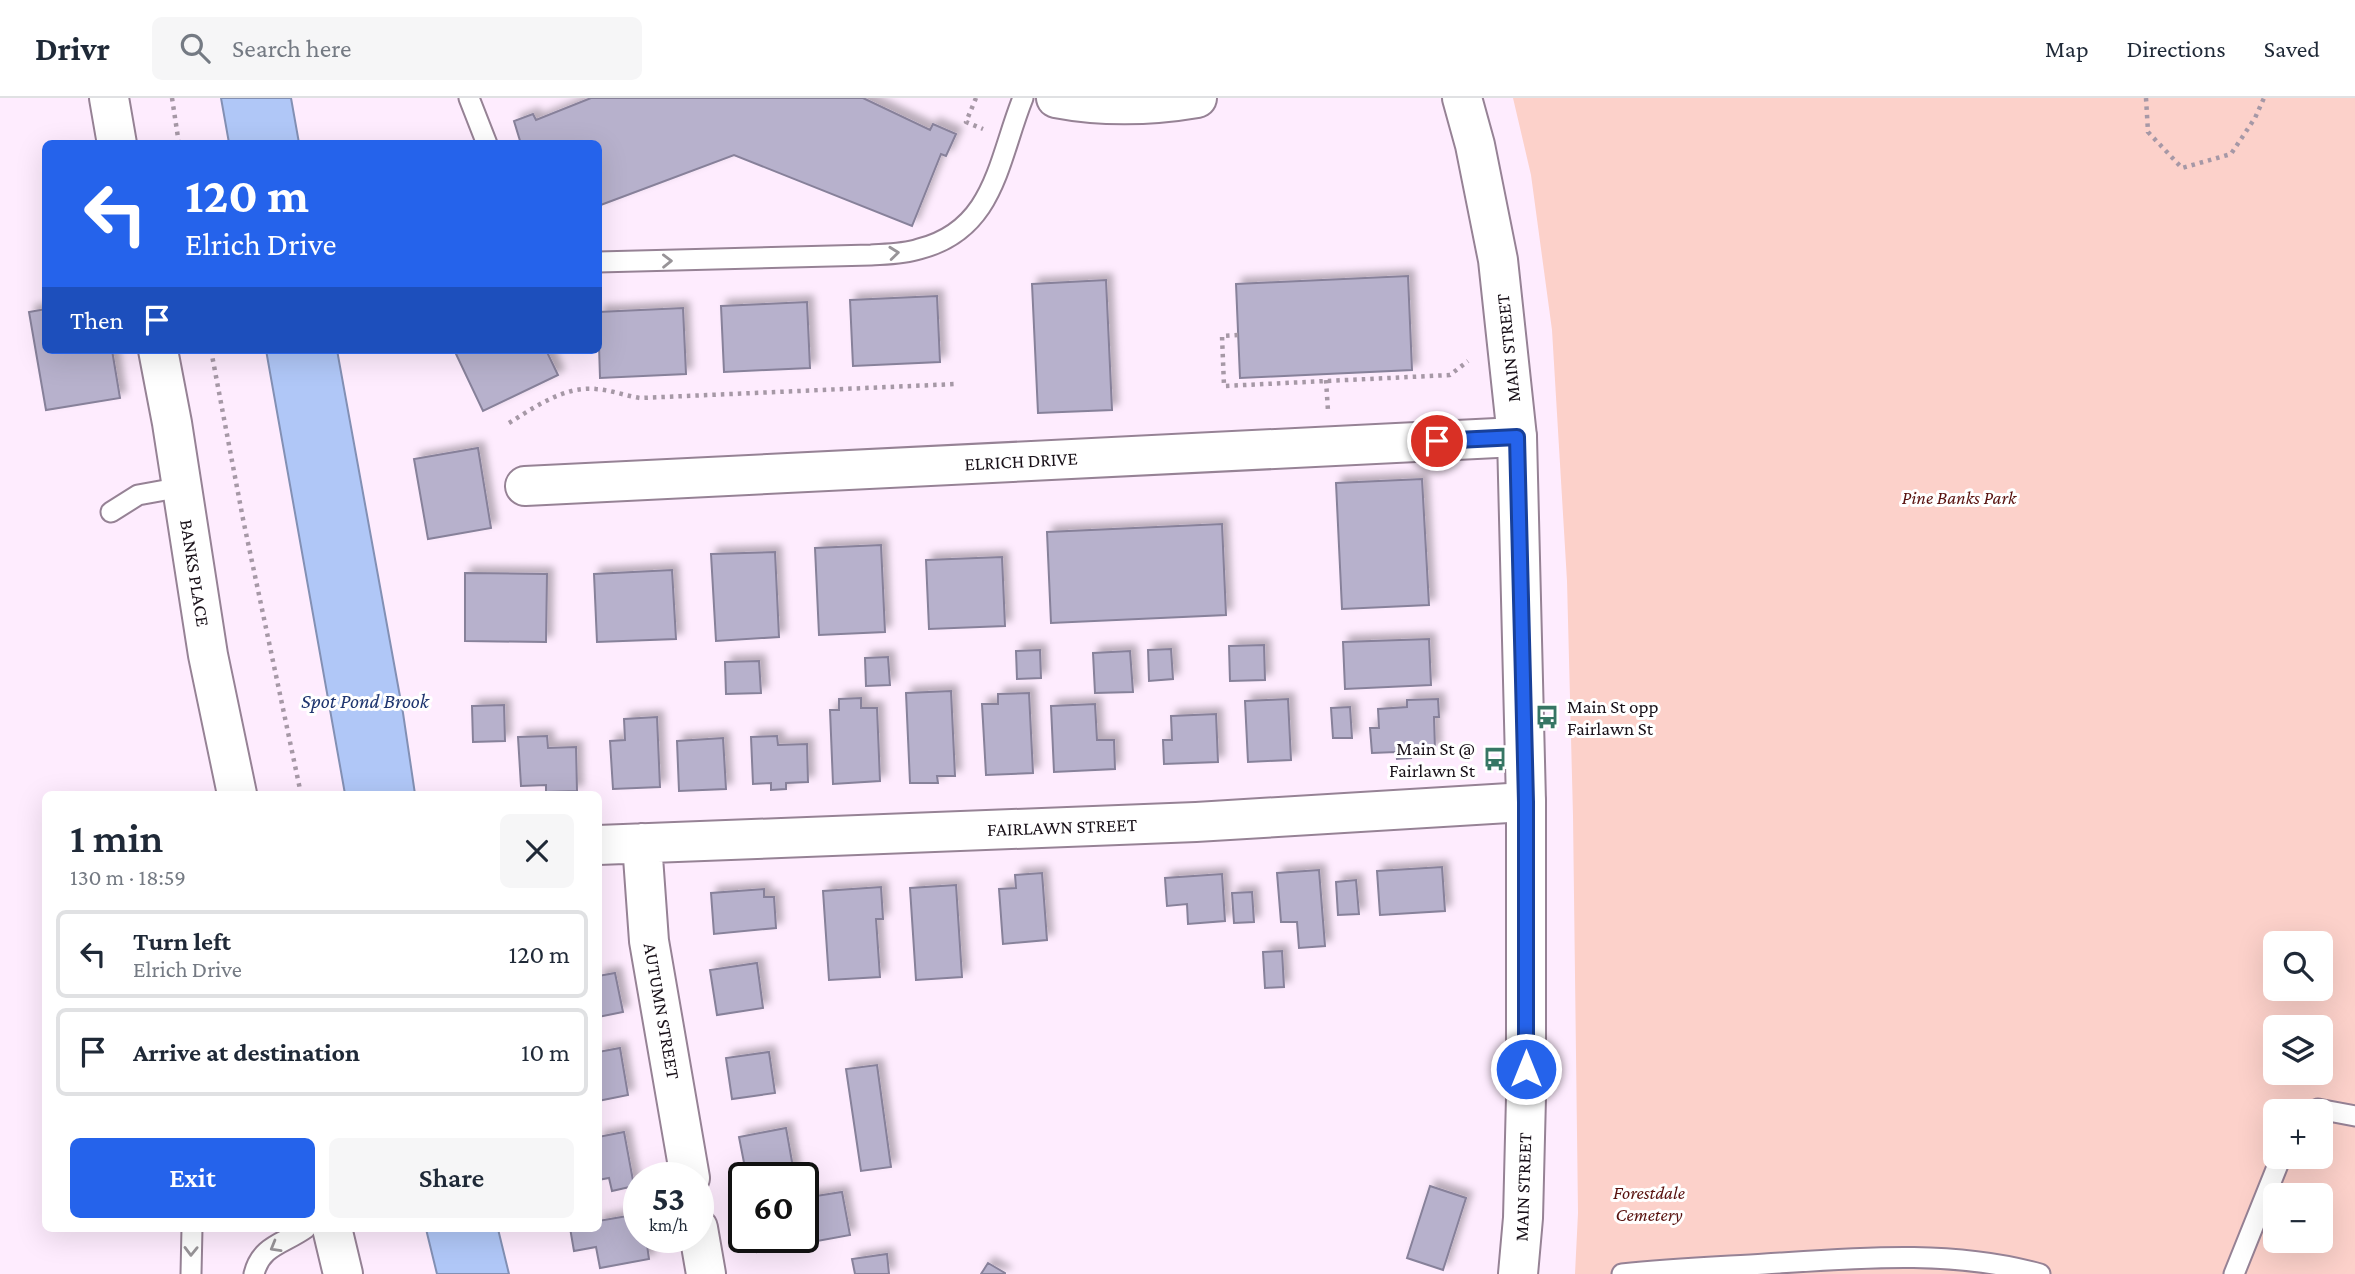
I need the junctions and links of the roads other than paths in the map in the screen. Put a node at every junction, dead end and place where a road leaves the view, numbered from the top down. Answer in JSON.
{"nodes":[{"id":1,"x":108,"y":98,"type":"edge"},
{"id":2,"x":470,"y":98,"type":"edge"},
{"id":3,"x":1023,"y":98,"type":"edge"},
{"id":4,"x":1056,"y":98,"type":"edge"},
{"id":5,"x":1197,"y":98,"type":"edge"},
{"id":6,"x":1462,"y":98,"type":"edge"},
{"id":7,"x":116,"y":140,"type":"edge"},
{"id":8,"x":486,"y":140,"type":"edge"},
{"id":9,"x":602,"y":262,"type":"edge"},
{"id":10,"x":159,"y":354,"type":"edge"},
{"id":11,"x":1517,"y":437,"type":"junction"},
{"id":12,"x":525,"y":486,"type":"dead end"},
{"id":13,"x":182,"y":487,"type":"junction"},
{"id":14,"x":111,"y":512,"type":"dead end"},
{"id":15,"x":236,"y":791,"type":"edge"},
{"id":16,"x":1526,"y":802,"type":"junction"},
{"id":17,"x":642,"y":843,"type":"junction"},
{"id":18,"x":602,"y":845,"type":"edge"},
{"id":19,"x":2333,"y":1113,"type":"edge"},
{"id":20,"x":2355,"y":1116,"type":"edge"},
{"id":21,"x":687,"y":1162,"type":"edge"},
{"id":22,"x":2276,"y":1169,"type":"edge"},
{"id":23,"x":192,"y":1232,"type":"edge"},
{"id":24,"x":299,"y":1232,"type":"edge"},
{"id":25,"x":333,"y":1232,"type":"edge"},
{"id":26,"x":702,"y":1253,"type":"edge"},
{"id":27,"x":1757,"y":1269,"type":"edge"},
{"id":28,"x":191,"y":1274,"type":"edge"},
{"id":29,"x":254,"y":1274,"type":"edge"},
{"id":30,"x":344,"y":1274,"type":"edge"},
{"id":31,"x":706,"y":1274,"type":"edge"},
{"id":32,"x":1518,"y":1274,"type":"edge"},
{"id":33,"x":1622,"y":1274,"type":"edge"},
{"id":34,"x":2040,"y":1274,"type":"edge"},
{"id":35,"x":2234,"y":1274,"type":"edge"}],
"edges":[{"from":1,"to":7,"type":"street"},
{"from":2,"to":8,"type":"lane"},
{"from":9,"to":3,"type":"lane","one_way":true},
{"from":4,"to":5,"type":"street"},
{"from":6,"to":11,"type":"street","name":"MAIN STREET"},
{"from":10,"to":13,"type":"street","name":"BANKS PLACE"},
{"from":11,"to":12,"type":"street","name":"ELRICH DRIVE"},
{"from":11,"to":16,"type":"street","name":"MAIN STREET"},
{"from":13,"to":14,"type":"lane"},
{"from":13,"to":15,"type":"street","name":"BANKS PLACE"},
{"from":16,"to":17,"type":"street","name":"FAIRLAWN STREET"},
{"from":16,"to":32,"type":"street","name":"MAIN STREET"},
{"from":17,"to":18,"type":"street","name":"FAIRLAWN STREET"},
{"from":17,"to":21,"type":"street","name":"AUTUMN STREET"},
{"from":19,"to":20,"type":"lane"},
{"from":22,"to":35,"type":"lane"},
{"from":23,"to":28,"type":"lane","one_way":true},
{"from":24,"to":29,"type":"lane","one_way":true},
{"from":25,"to":30,"type":"street"},
{"from":26,"to":31,"type":"street"},
{"from":27,"to":33,"type":"lane"},
{"from":27,"to":34,"type":"lane"}]}
